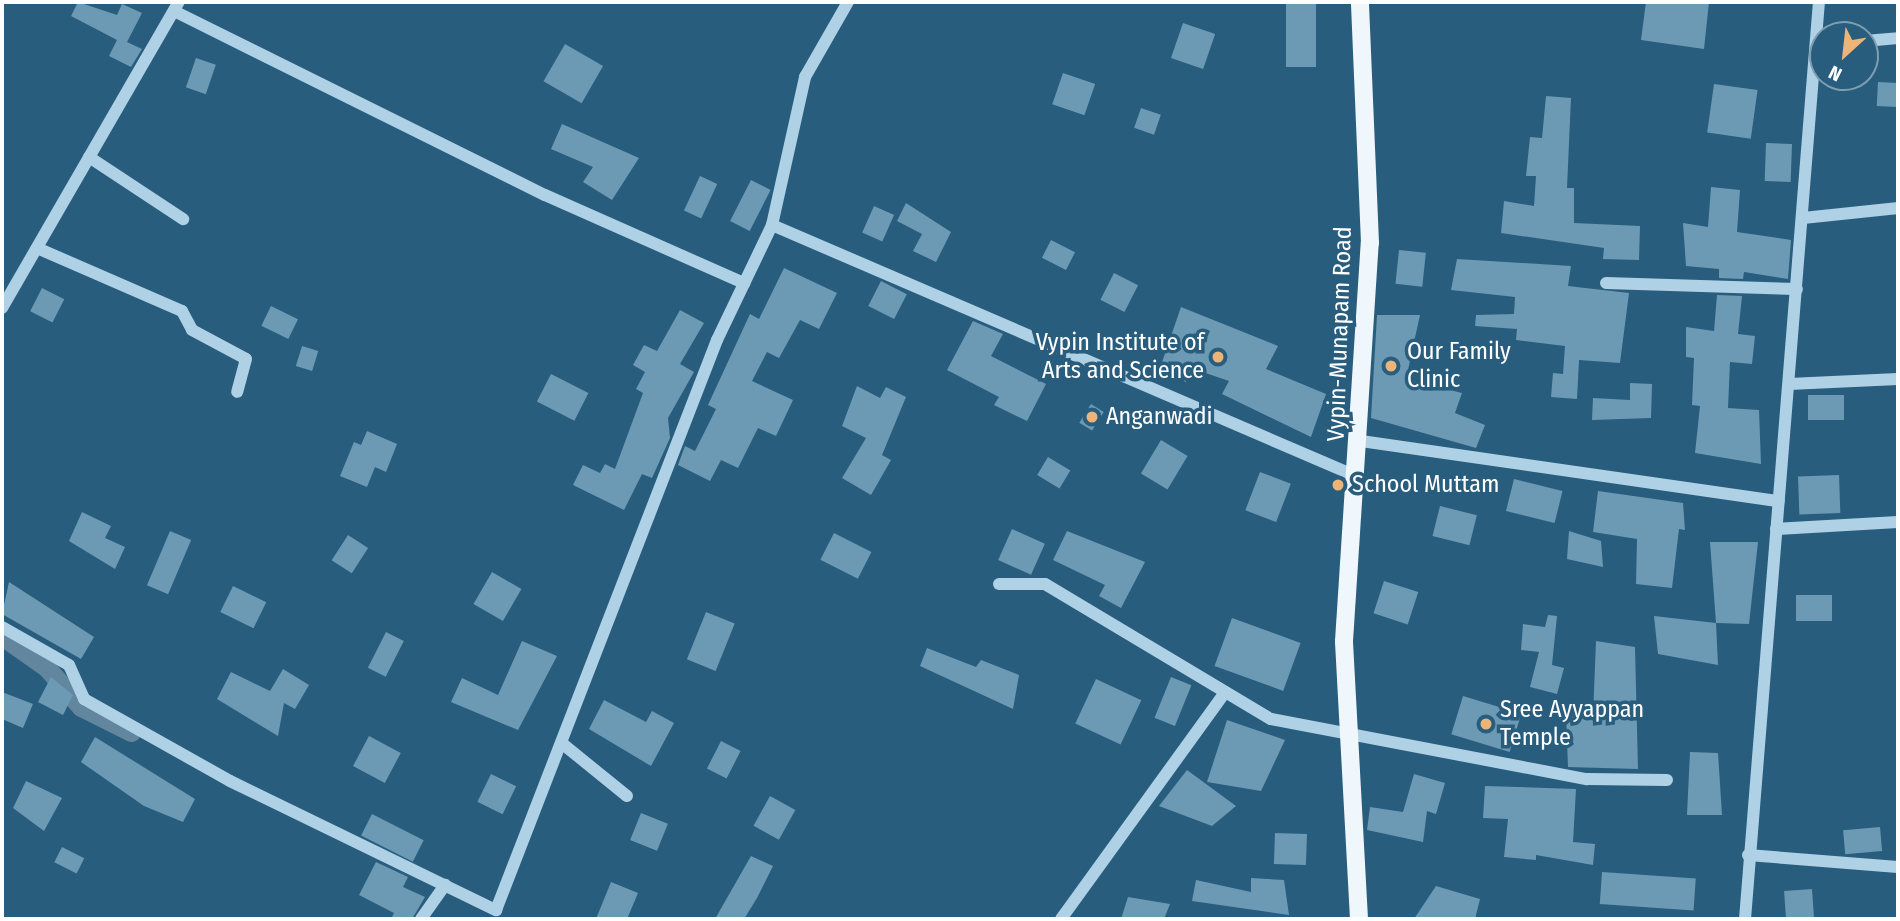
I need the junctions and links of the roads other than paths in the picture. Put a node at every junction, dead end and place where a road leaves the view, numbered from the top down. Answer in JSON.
{"nodes":[{"id":1,"x":848,"y":2,"type":"edge"},
{"id":2,"x":1360,"y":2,"type":"edge"},
{"id":3,"x":1819,"y":2,"type":"edge"},
{"id":4,"x":177,"y":6,"type":"edge"},
{"id":5,"x":1819,"y":21,"type":"edge"},
{"id":6,"x":1898,"y":38,"type":"edge"},
{"id":7,"x":1879,"y":40,"type":"edge"},
{"id":8,"x":1816,"y":91,"type":"edge"},
{"id":9,"x":89,"y":157,"type":"junction"},
{"id":10,"x":1898,"y":208,"type":"edge"},
{"id":11,"x":1803,"y":218,"type":"junction"},
{"id":12,"x":183,"y":219,"type":"dead end"},
{"id":13,"x":772,"y":225,"type":"junction"},
{"id":14,"x":37,"y":248,"type":"junction"},
{"id":15,"x":744,"y":283,"type":"junction"},
{"id":16,"x":1606,"y":283,"type":"dead end"},
{"id":17,"x":1797,"y":289,"type":"junction"},
{"id":18,"x":2,"y":308,"type":"edge"},
{"id":19,"x":1898,"y":379,"type":"edge"},
{"id":20,"x":1789,"y":384,"type":"junction"},
{"id":21,"x":236,"y":392,"type":"dead end"},
{"id":22,"x":1361,"y":441,"type":"junction"},
{"id":23,"x":1358,"y":477,"type":"junction"},
{"id":24,"x":1779,"y":501,"type":"junction"},
{"id":25,"x":1898,"y":522,"type":"edge"},
{"id":26,"x":1776,"y":529,"type":"junction"},
{"id":27,"x":999,"y":584,"type":"dead end"},
{"id":28,"x":2,"y":627,"type":"edge"},
{"id":29,"x":1224,"y":694,"type":"junction"},
{"id":30,"x":1349,"y":738,"type":"junction"},
{"id":31,"x":564,"y":745,"type":"junction"},
{"id":32,"x":1667,"y":780,"type":"dead end"},
{"id":33,"x":627,"y":796,"type":"dead end"},
{"id":34,"x":1748,"y":855,"type":"junction"},
{"id":35,"x":1898,"y":867,"type":"edge"},
{"id":36,"x":444,"y":885,"type":"junction"},
{"id":37,"x":421,"y":919,"type":"edge"},
{"id":38,"x":1061,"y":919,"type":"edge"},
{"id":39,"x":1359,"y":919,"type":"edge"},
{"id":40,"x":1745,"y":919,"type":"edge"}],
"edges":[{"from":1,"to":13,"type":"street"},
{"from":2,"to":22,"type":"main road","name":"Vypin-Munapam Road"},
{"from":3,"to":5,"type":"street"},
{"from":4,"to":9,"type":"street"},
{"from":4,"to":15,"type":"street"},
{"from":6,"to":7,"type":"street"},
{"from":8,"to":11,"type":"street"},
{"from":9,"to":12,"type":"street"},
{"from":9,"to":14,"type":"street"},
{"from":10,"to":11,"type":"street"},
{"from":11,"to":17,"type":"street"},
{"from":13,"to":15,"type":"street"},
{"from":13,"to":23,"type":"street"},
{"from":14,"to":18,"type":"street"},
{"from":14,"to":21,"type":"street"},
{"from":15,"to":31,"type":"street"},
{"from":16,"to":17,"type":"street"},
{"from":17,"to":20,"type":"street"},
{"from":19,"to":20,"type":"street"},
{"from":20,"to":24,"type":"street"},
{"from":22,"to":23,"type":"main road","name":"Vypin-Munapam Road"},
{"from":22,"to":24,"type":"street"},
{"from":23,"to":30,"type":"main road","name":"Vypin-Munapam Road"},
{"from":24,"to":26,"type":"street"},
{"from":25,"to":26,"type":"street"},
{"from":26,"to":34,"type":"street"},
{"from":27,"to":29,"type":"street"},
{"from":28,"to":36,"type":"street"},
{"from":29,"to":30,"type":"street"},
{"from":29,"to":38,"type":"street"},
{"from":30,"to":32,"type":"street"},
{"from":30,"to":39,"type":"main road","name":"Vypin-Munapam Road"},
{"from":31,"to":33,"type":"street"},
{"from":31,"to":36,"type":"street"},
{"from":34,"to":35,"type":"street"},
{"from":34,"to":40,"type":"street"},
{"from":36,"to":37,"type":"street"}]}
